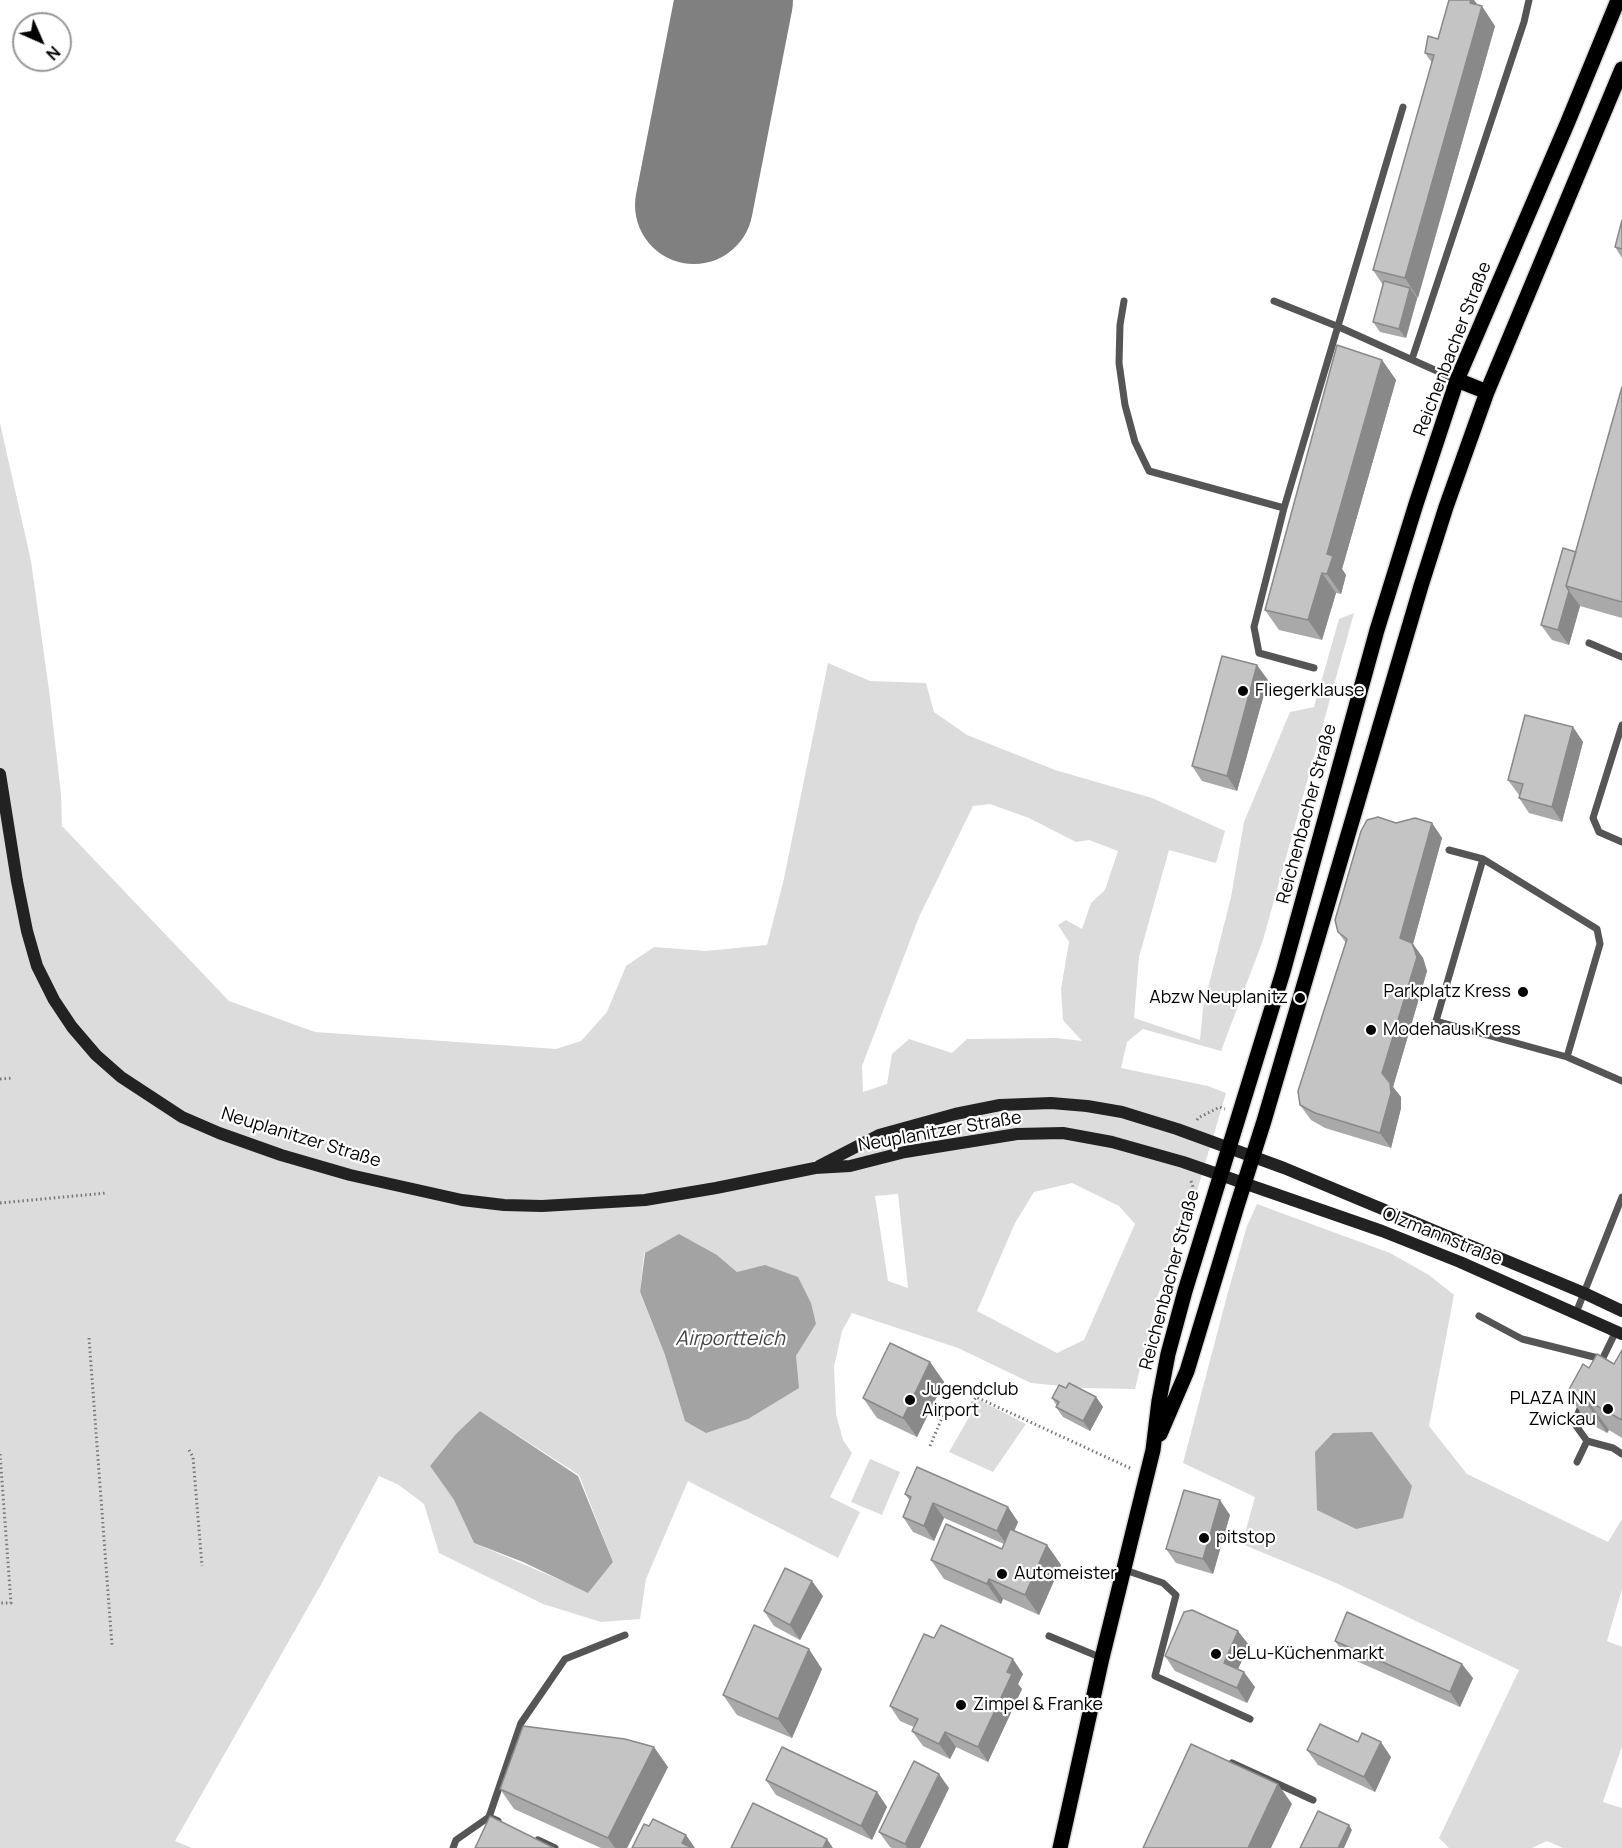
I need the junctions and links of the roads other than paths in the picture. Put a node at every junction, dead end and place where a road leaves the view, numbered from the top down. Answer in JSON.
{"nodes":[{"id":1,"x":1529,"y":0,"type":"edge"},
{"id":2,"x":1618,"y":0,"type":"edge"},
{"id":3,"x":1622,"y":69,"type":"edge"},
{"id":4,"x":1403,"y":107,"type":"dead end"},
{"id":5,"x":1124,"y":301,"type":"dead end"},
{"id":6,"x":1274,"y":301,"type":"dead end"},
{"id":7,"x":1339,"y":327,"type":"junction"},
{"id":8,"x":1412,"y":359,"type":"junction"},
{"id":9,"x":1458,"y":380,"type":"junction"},
{"id":10,"x":1487,"y":392,"type":"junction"},
{"id":11,"x":1284,"y":508,"type":"junction"},
{"id":12,"x":1589,"y":643,"type":"dead end"},
{"id":13,"x":1622,"y":657,"type":"edge"},
{"id":14,"x":1314,"y":668,"type":"dead end"},
{"id":15,"x":1622,"y":725,"type":"edge"},
{"id":16,"x":0,"y":774,"type":"edge"},
{"id":17,"x":1622,"y":842,"type":"edge"},
{"id":18,"x":1449,"y":850,"type":"dead end"},
{"id":19,"x":1483,"y":859,"type":"junction"},
{"id":20,"x":1568,"y":1057,"type":"junction"},
{"id":21,"x":1622,"y":1081,"type":"edge"},
{"id":22,"x":1228,"y":1148,"type":"junction"},
{"id":23,"x":1253,"y":1157,"type":"junction"},
{"id":24,"x":816,"y":1168,"type":"junction"},
{"id":25,"x":1220,"y":1174,"type":"junction"},
{"id":26,"x":1244,"y":1182,"type":"junction"},
{"id":27,"x":1622,"y":1197,"type":"edge"},
{"id":28,"x":1584,"y":1293,"type":"junction"},
{"id":29,"x":1622,"y":1311,"type":"edge"},
{"id":30,"x":1576,"y":1313,"type":"junction"},
{"id":31,"x":1479,"y":1316,"type":"dead end"},
{"id":32,"x":1619,"y":1333,"type":"edge"},
{"id":33,"x":1602,"y":1359,"type":"junction"},
{"id":34,"x":1597,"y":1369,"type":"edge"},
{"id":35,"x":1583,"y":1401,"type":"edge"},
{"id":36,"x":1587,"y":1442,"type":"junction"},
{"id":37,"x":1154,"y":1450,"type":"junction"},
{"id":38,"x":1622,"y":1454,"type":"edge"},
{"id":39,"x":1577,"y":1462,"type":"dead end"},
{"id":40,"x":1125,"y":1570,"type":"junction"},
{"id":41,"x":625,"y":1635,"type":"dead end"},
{"id":42,"x":1049,"y":1636,"type":"dead end"},
{"id":43,"x":1102,"y":1659,"type":"junction"},
{"id":44,"x":1250,"y":1719,"type":"dead end"},
{"id":45,"x":1229,"y":1762,"type":"edge"},
{"id":46,"x":1312,"y":1800,"type":"dead end"},
{"id":47,"x":489,"y":1817,"type":"junction"},
{"id":48,"x":507,"y":1826,"type":"edge"},
{"id":49,"x":526,"y":1835,"type":"edge"},
{"id":50,"x":453,"y":1848,"type":"edge"},
{"id":51,"x":555,"y":1848,"type":"edge"},
{"id":52,"x":1060,"y":1848,"type":"edge"}],
"edges":[{"from":1,"to":8,"type":"lane"},
{"from":2,"to":9,"type":"main road","name":"Reichenbacher Straße"},
{"from":3,"to":10,"type":"main road","name":"Reichenbacher Straße"},
{"from":4,"to":7,"type":"lane"},
{"from":5,"to":11,"type":"lane"},
{"from":6,"to":7,"type":"lane"},
{"from":7,"to":8,"type":"lane"},
{"from":7,"to":11,"type":"lane"},
{"from":8,"to":9,"type":"lane"},
{"from":9,"to":10,"type":"main road"},
{"from":9,"to":22,"type":"main road","name":"Reichenbacher Straße"},
{"from":10,"to":23,"type":"main road","name":"Reichenbacher Straße"},
{"from":11,"to":14,"type":"lane"},
{"from":12,"to":13,"type":"lane"},
{"from":15,"to":17,"type":"lane"},
{"from":16,"to":24,"type":"main road","name":"Neuplanitzer Straße"},
{"from":18,"to":19,"type":"lane"},
{"from":19,"to":20,"type":"lane"},
{"from":19,"to":20,"type":"lane"},
{"from":20,"to":21,"type":"lane"},
{"from":22,"to":23,"type":"main road","name":"Neuplanitzer Straße"},
{"from":22,"to":24,"type":"main road","name":"Neuplanitzer Straße"},
{"from":22,"to":25,"type":"main road","name":"Reichenbacher Straße"},
{"from":23,"to":26,"type":"main road","name":"Reichenbacher Straße"},
{"from":23,"to":28,"type":"main road","name":"Olzmannstraße"},
{"from":24,"to":25,"type":"main road","name":"Neuplanitzer Straße"},
{"from":25,"to":26,"type":"main road","name":"Neuplanitzer Straße"},
{"from":25,"to":37,"type":"main road","name":"Reichenbacher Straße"},
{"from":26,"to":30,"type":"main road","name":"Olzmannstraße"},
{"from":26,"to":37,"type":"main road","name":"Reichenbacher Straße"},
{"from":27,"to":28,"type":"lane"},
{"from":28,"to":29,"type":"main road","name":"Olzmannstraße"},
{"from":28,"to":30,"type":"lane"},
{"from":30,"to":32,"type":"main road","name":"Olzmannstraße"},
{"from":31,"to":33,"type":"lane"},
{"from":32,"to":33,"type":"lane"},
{"from":33,"to":34,"type":"lane"},
{"from":35,"to":36,"type":"lane"},
{"from":36,"to":38,"type":"lane"},
{"from":36,"to":39,"type":"lane"},
{"from":37,"to":40,"type":"main road","name":"Reichenbacher Straße"},
{"from":40,"to":43,"type":"main road","name":"Reichenbacher Straße"},
{"from":40,"to":44,"type":"lane"},
{"from":41,"to":47,"type":"lane"},
{"from":42,"to":43,"type":"lane"},
{"from":43,"to":52,"type":"main road","name":"Reichenbacher Straße"},
{"from":45,"to":46,"type":"lane"},
{"from":47,"to":48,"type":"lane"},
{"from":47,"to":50,"type":"lane"},
{"from":49,"to":51,"type":"lane"}]}
